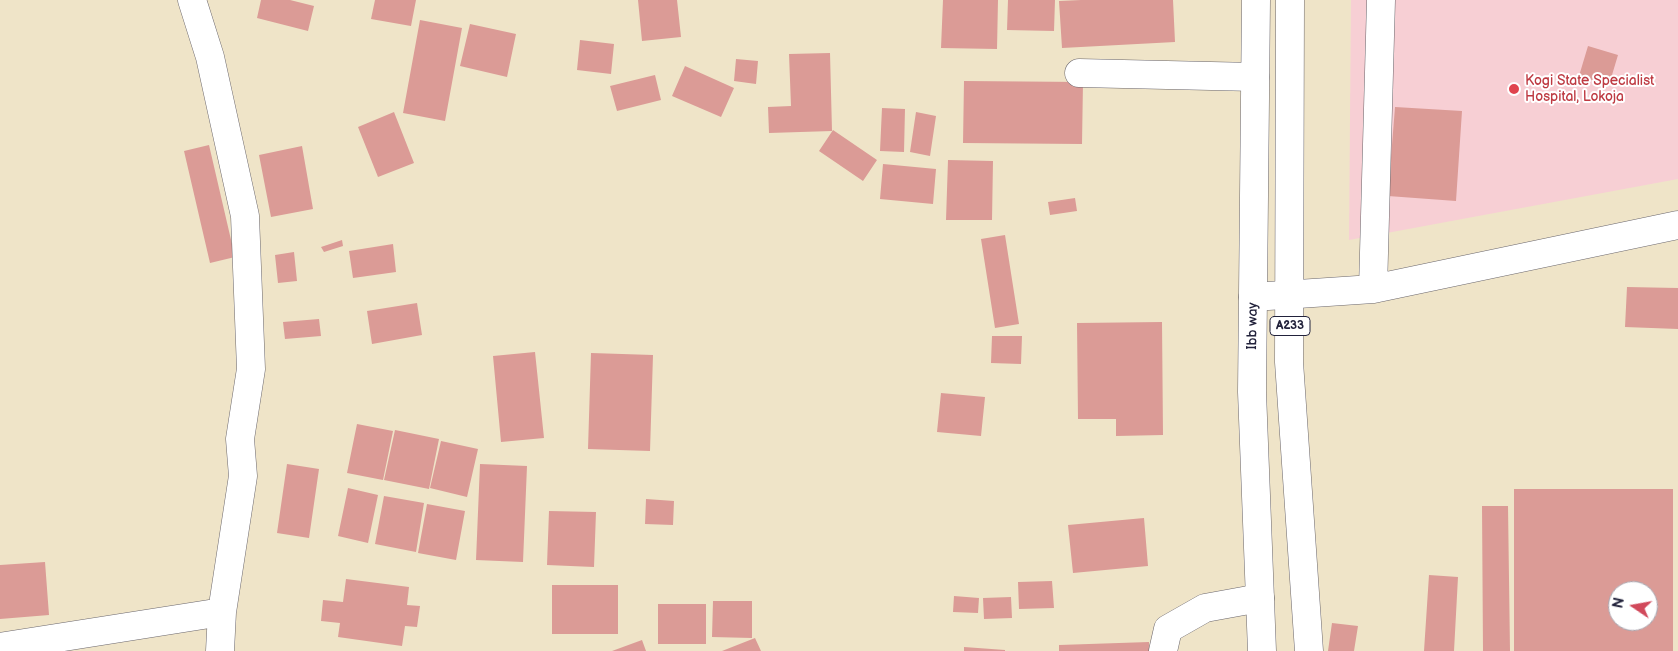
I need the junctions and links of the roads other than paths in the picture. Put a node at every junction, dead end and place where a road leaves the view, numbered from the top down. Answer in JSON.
{"nodes":[{"id":1,"x":192,"y":0,"type":"edge"},
{"id":2,"x":1256,"y":0,"type":"edge"},
{"id":3,"x":1290,"y":0,"type":"edge"},
{"id":4,"x":1381,"y":0,"type":"edge"},
{"id":5,"x":1079,"y":73,"type":"dead end"},
{"id":6,"x":1255,"y":77,"type":"junction"},
{"id":7,"x":1678,"y":225,"type":"edge"},
{"id":8,"x":1372,"y":289,"type":"junction"},
{"id":9,"x":1290,"y":295,"type":"junction"},
{"id":10,"x":1254,"y":297,"type":"junction"},
{"id":11,"x":1260,"y":598,"type":"junction"},
{"id":12,"x":222,"y":612,"type":"junction"},
{"id":13,"x":0,"y":647,"type":"edge"},
{"id":14,"x":220,"y":651,"type":"edge"},
{"id":15,"x":1163,"y":651,"type":"edge"},
{"id":16,"x":1262,"y":651,"type":"edge"},
{"id":17,"x":1309,"y":651,"type":"edge"}],
"edges":[{"from":1,"to":12,"type":"main road"},
{"from":2,"to":6,"type":"main road","name":"Ibb way","number":"A233"},
{"from":3,"to":9,"type":"main road","number":"A233"},
{"from":4,"to":8,"type":"main road"},
{"from":5,"to":6,"type":"main road"},
{"from":6,"to":10,"type":"main road","name":"Ibb way","number":"A233"},
{"from":7,"to":8,"type":"main road"},
{"from":8,"to":9,"type":"main road"},
{"from":9,"to":10,"type":"main road"},
{"from":9,"to":17,"type":"main road","number":"A233"},
{"from":10,"to":11,"type":"main road","name":"Ibb way","number":"A233"},
{"from":11,"to":15,"type":"main road"},
{"from":11,"to":16,"type":"main road","name":"Ibb way","number":"A233"},
{"from":12,"to":13,"type":"main road"},
{"from":12,"to":14,"type":"main road"}]}
